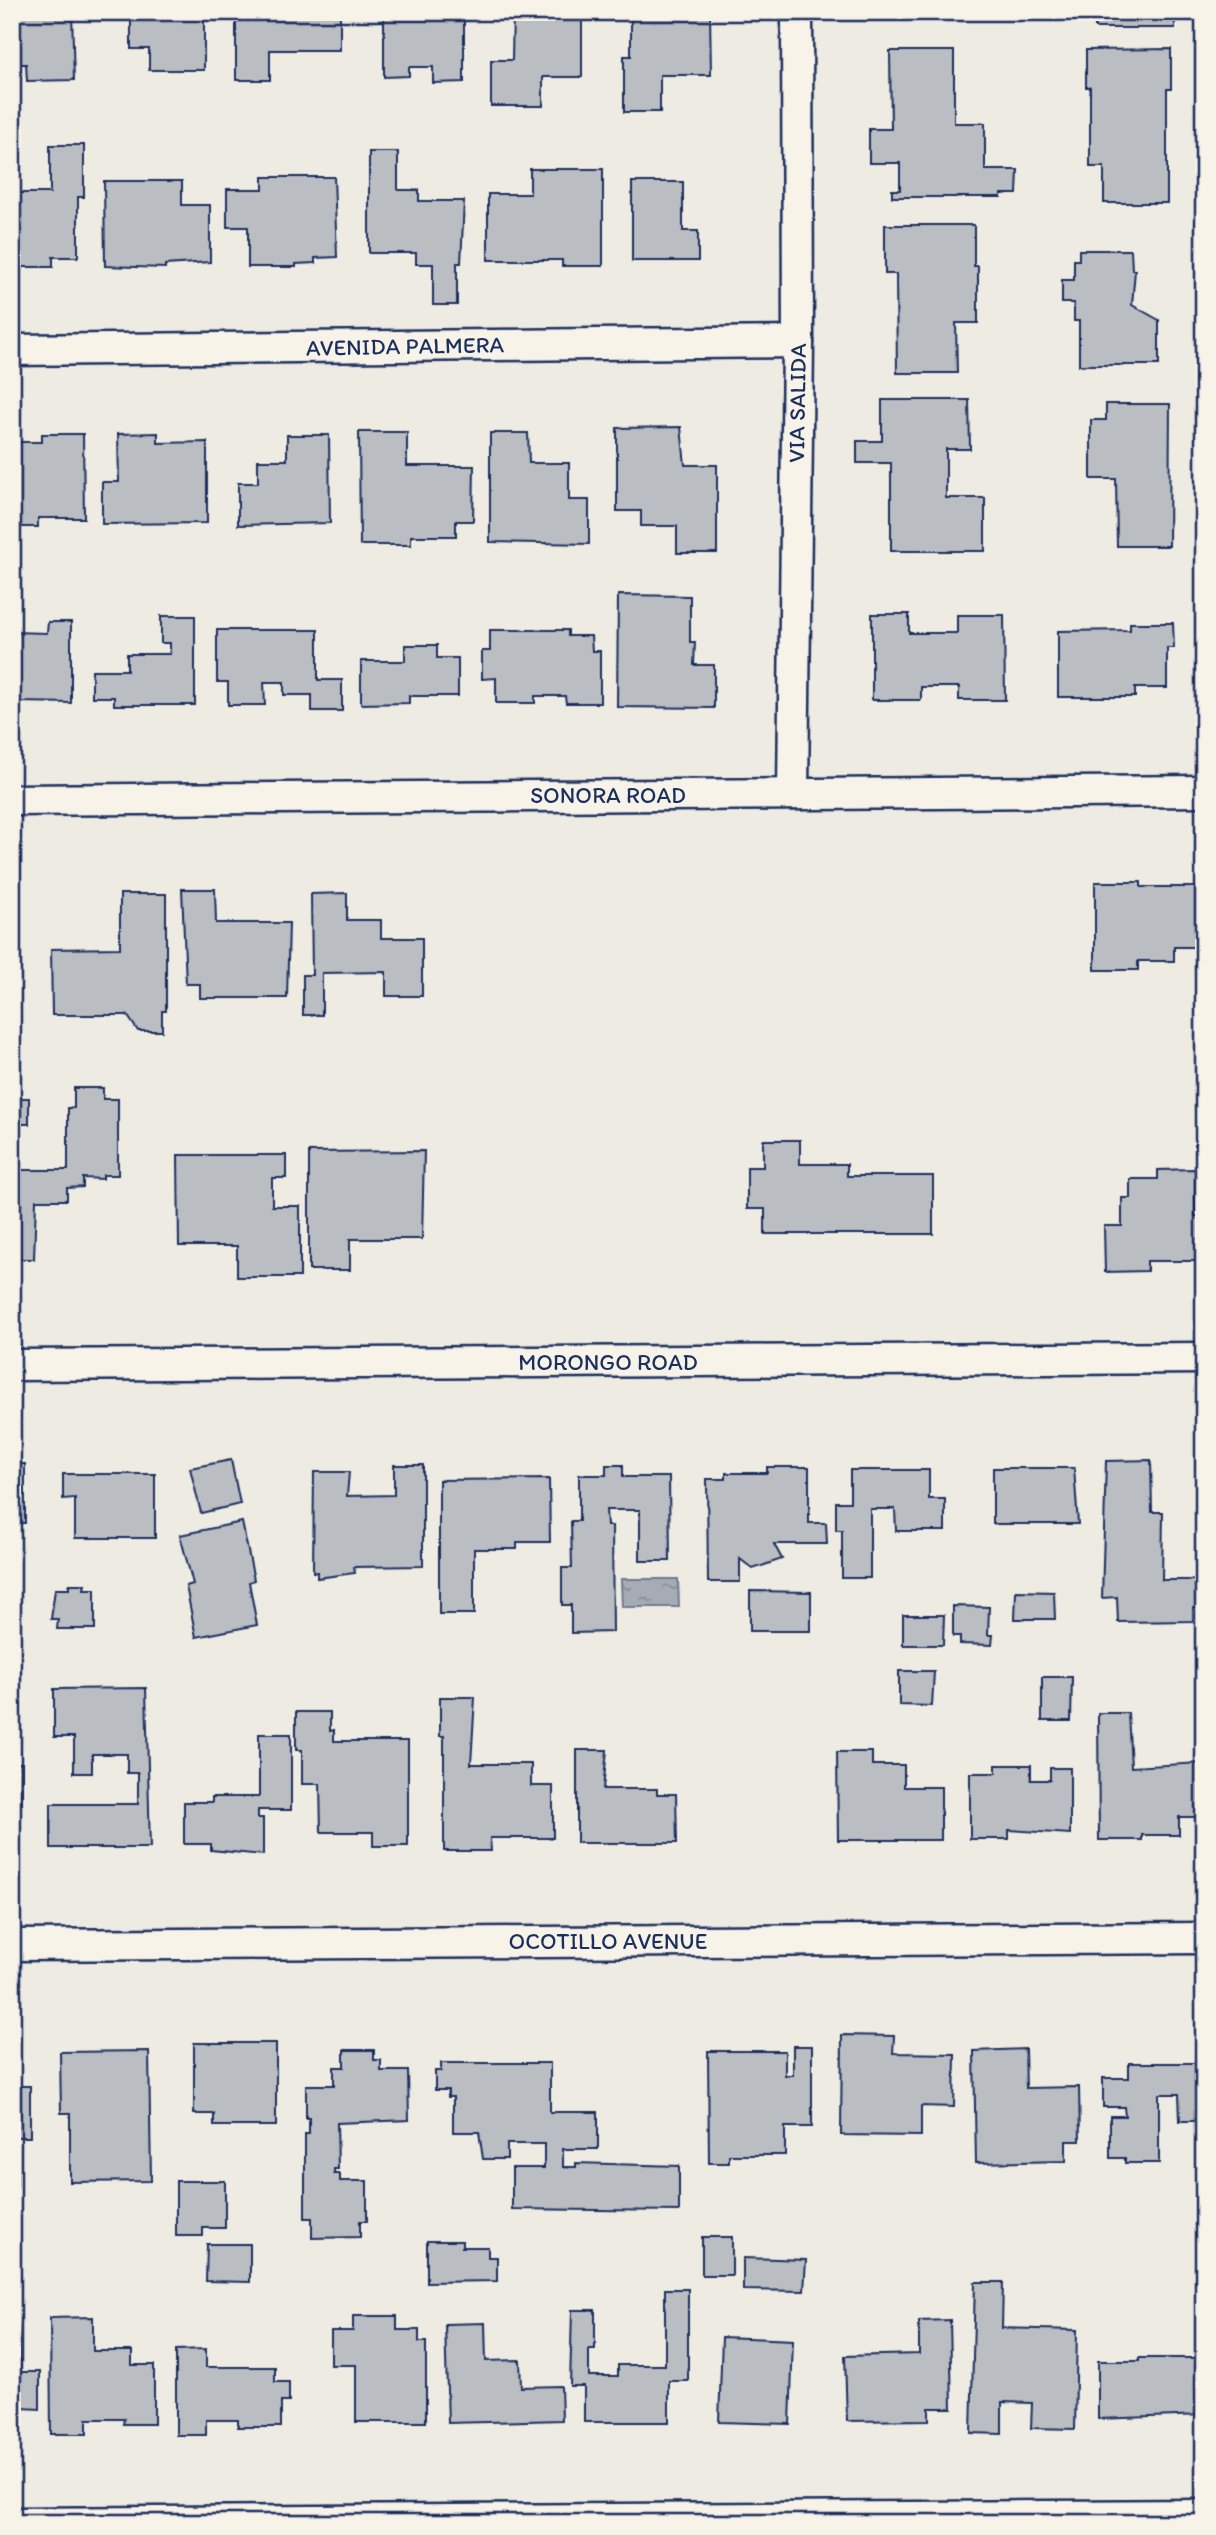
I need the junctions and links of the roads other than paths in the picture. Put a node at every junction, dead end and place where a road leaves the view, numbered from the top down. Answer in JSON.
{"nodes":[{"id":1,"x":797,"y":12,"type":"edge"},
{"id":2,"x":798,"y":342,"type":"junction"},
{"id":3,"x":12,"y":350,"type":"edge"},
{"id":4,"x":1204,"y":791,"type":"edge"},
{"id":5,"x":793,"y":794,"type":"junction"},
{"id":6,"x":12,"y":800,"type":"edge"},
{"id":7,"x":1204,"y":1358,"type":"edge"},
{"id":8,"x":12,"y":1365,"type":"edge"},
{"id":9,"x":1204,"y":1938,"type":"edge"},
{"id":10,"x":12,"y":1945,"type":"edge"},
{"id":11,"x":1204,"y":2515,"type":"edge"},
{"id":12,"x":12,"y":2523,"type":"edge"}],
"edges":[{"from":1,"to":2,"type":"street","name":"VIA SALIDA"},
{"from":2,"to":3,"type":"street","name":"AVENIDA PALMERA"},
{"from":2,"to":5,"type":"street","name":"VIA SALIDA"},
{"from":4,"to":5,"type":"street","name":"SONORA ROAD"},
{"from":5,"to":6,"type":"street","name":"SONORA ROAD"},
{"from":7,"to":8,"type":"street","name":"MORONGO ROAD"},
{"from":9,"to":10,"type":"street","name":"OCOTILLO AVENUE"},
{"from":11,"to":12,"type":"street"}]}
